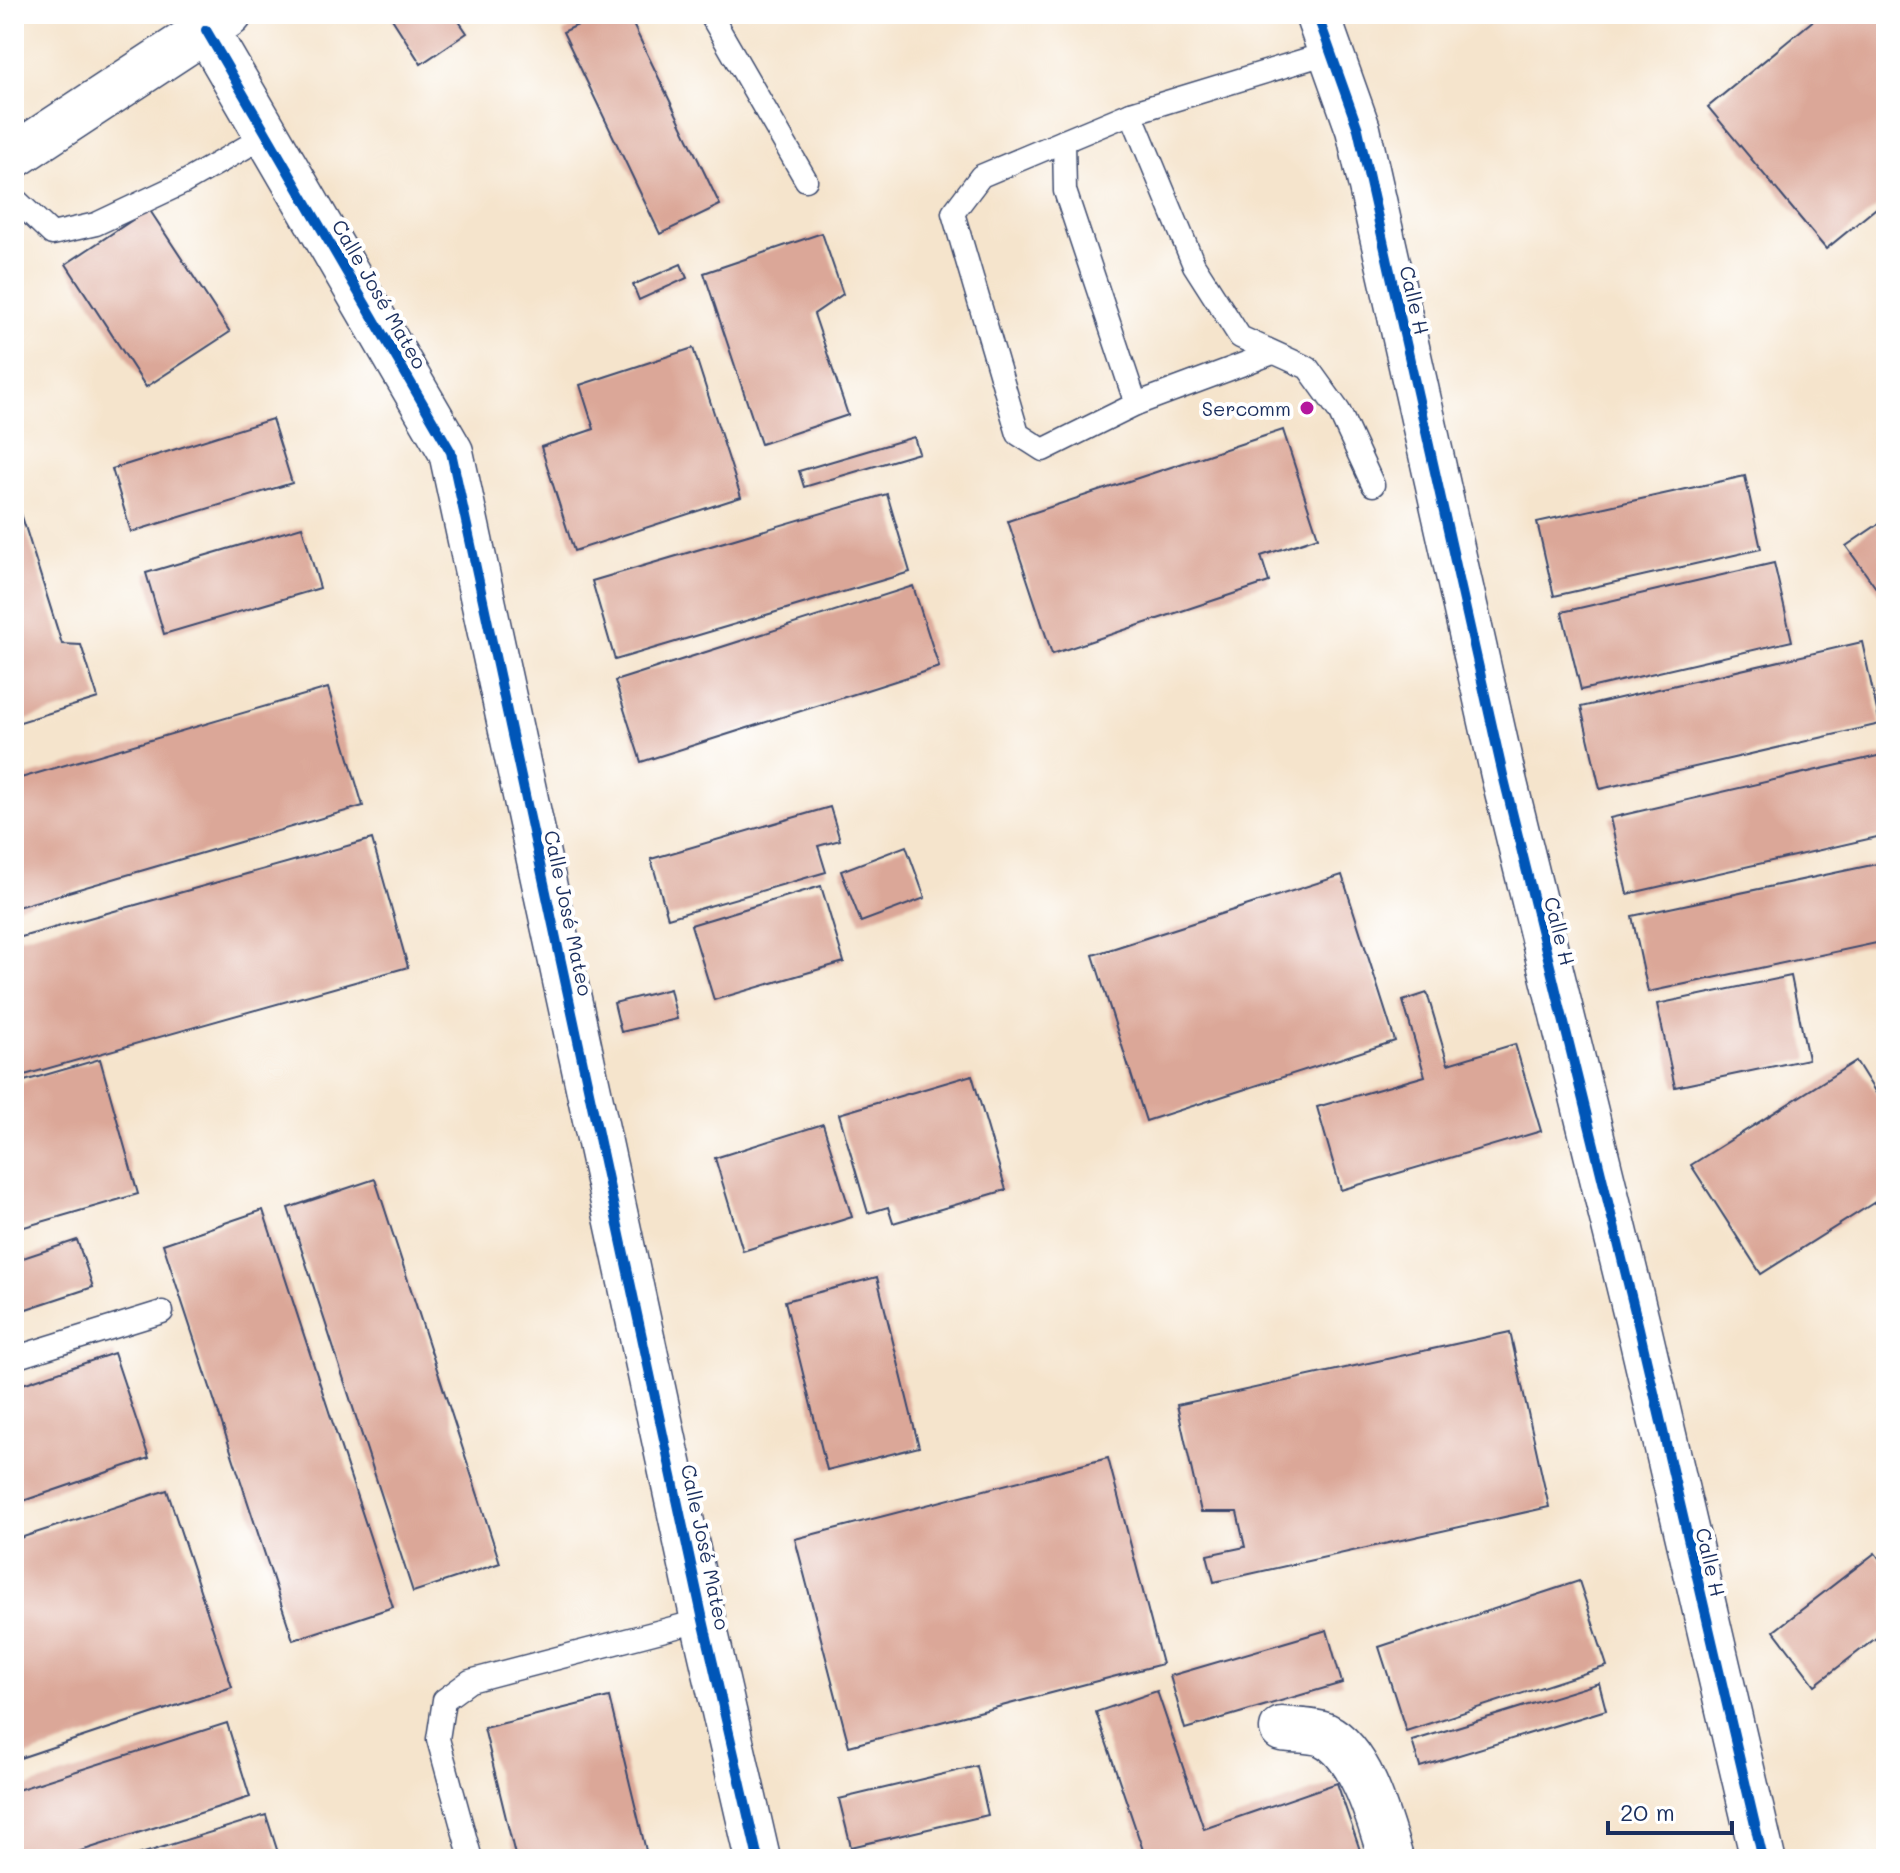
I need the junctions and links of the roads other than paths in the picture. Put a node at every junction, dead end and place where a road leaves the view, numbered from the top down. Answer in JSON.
{"nodes":[{"id":1,"x":710,"y":14,"type":"edge"},
{"id":2,"x":218,"y":22,"type":"edge"},
{"id":3,"x":1324,"y":33,"type":"edge"},
{"id":4,"x":1131,"y":113,"type":"junction"},
{"id":5,"x":267,"y":135,"type":"junction"},
{"id":6,"x":1064,"y":141,"type":"junction"},
{"id":7,"x":14,"y":156,"type":"edge"},
{"id":8,"x":806,"y":180,"type":"dead end"},
{"id":9,"x":14,"y":198,"type":"edge"},
{"id":10,"x":1273,"y":353,"type":"junction"},
{"id":11,"x":1136,"y":404,"type":"junction"},
{"id":12,"x":1373,"y":485,"type":"dead end"},
{"id":13,"x":162,"y":1312,"type":"dead end"},
{"id":14,"x":14,"y":1358,"type":"edge"},
{"id":15,"x":703,"y":1620,"type":"junction"},
{"id":16,"x":1282,"y":1729,"type":"dead end"},
{"id":17,"x":471,"y":1859,"type":"edge"},
{"id":18,"x":758,"y":1859,"type":"edge"},
{"id":19,"x":1391,"y":1859,"type":"edge"},
{"id":20,"x":1763,"y":1859,"type":"edge"}],
"edges":[{"from":1,"to":8,"type":"lane"},
{"from":2,"to":5,"type":"street","name":"Calle José Mateo"},
{"from":2,"to":7,"type":"street"},
{"from":3,"to":4,"type":"lane"},
{"from":3,"to":20,"type":"street","name":"Calle H"},
{"from":4,"to":6,"type":"lane"},
{"from":4,"to":10,"type":"lane"},
{"from":5,"to":9,"type":"lane"},
{"from":5,"to":15,"type":"street","name":"Calle José Mateo"},
{"from":6,"to":11,"type":"lane"},
{"from":6,"to":11,"type":"lane"},
{"from":10,"to":11,"type":"lane"},
{"from":10,"to":12,"type":"lane"},
{"from":13,"to":14,"type":"lane"},
{"from":15,"to":17,"type":"lane"},
{"from":15,"to":18,"type":"street","name":"Calle José Mateo"},
{"from":16,"to":19,"type":"street"}]}
